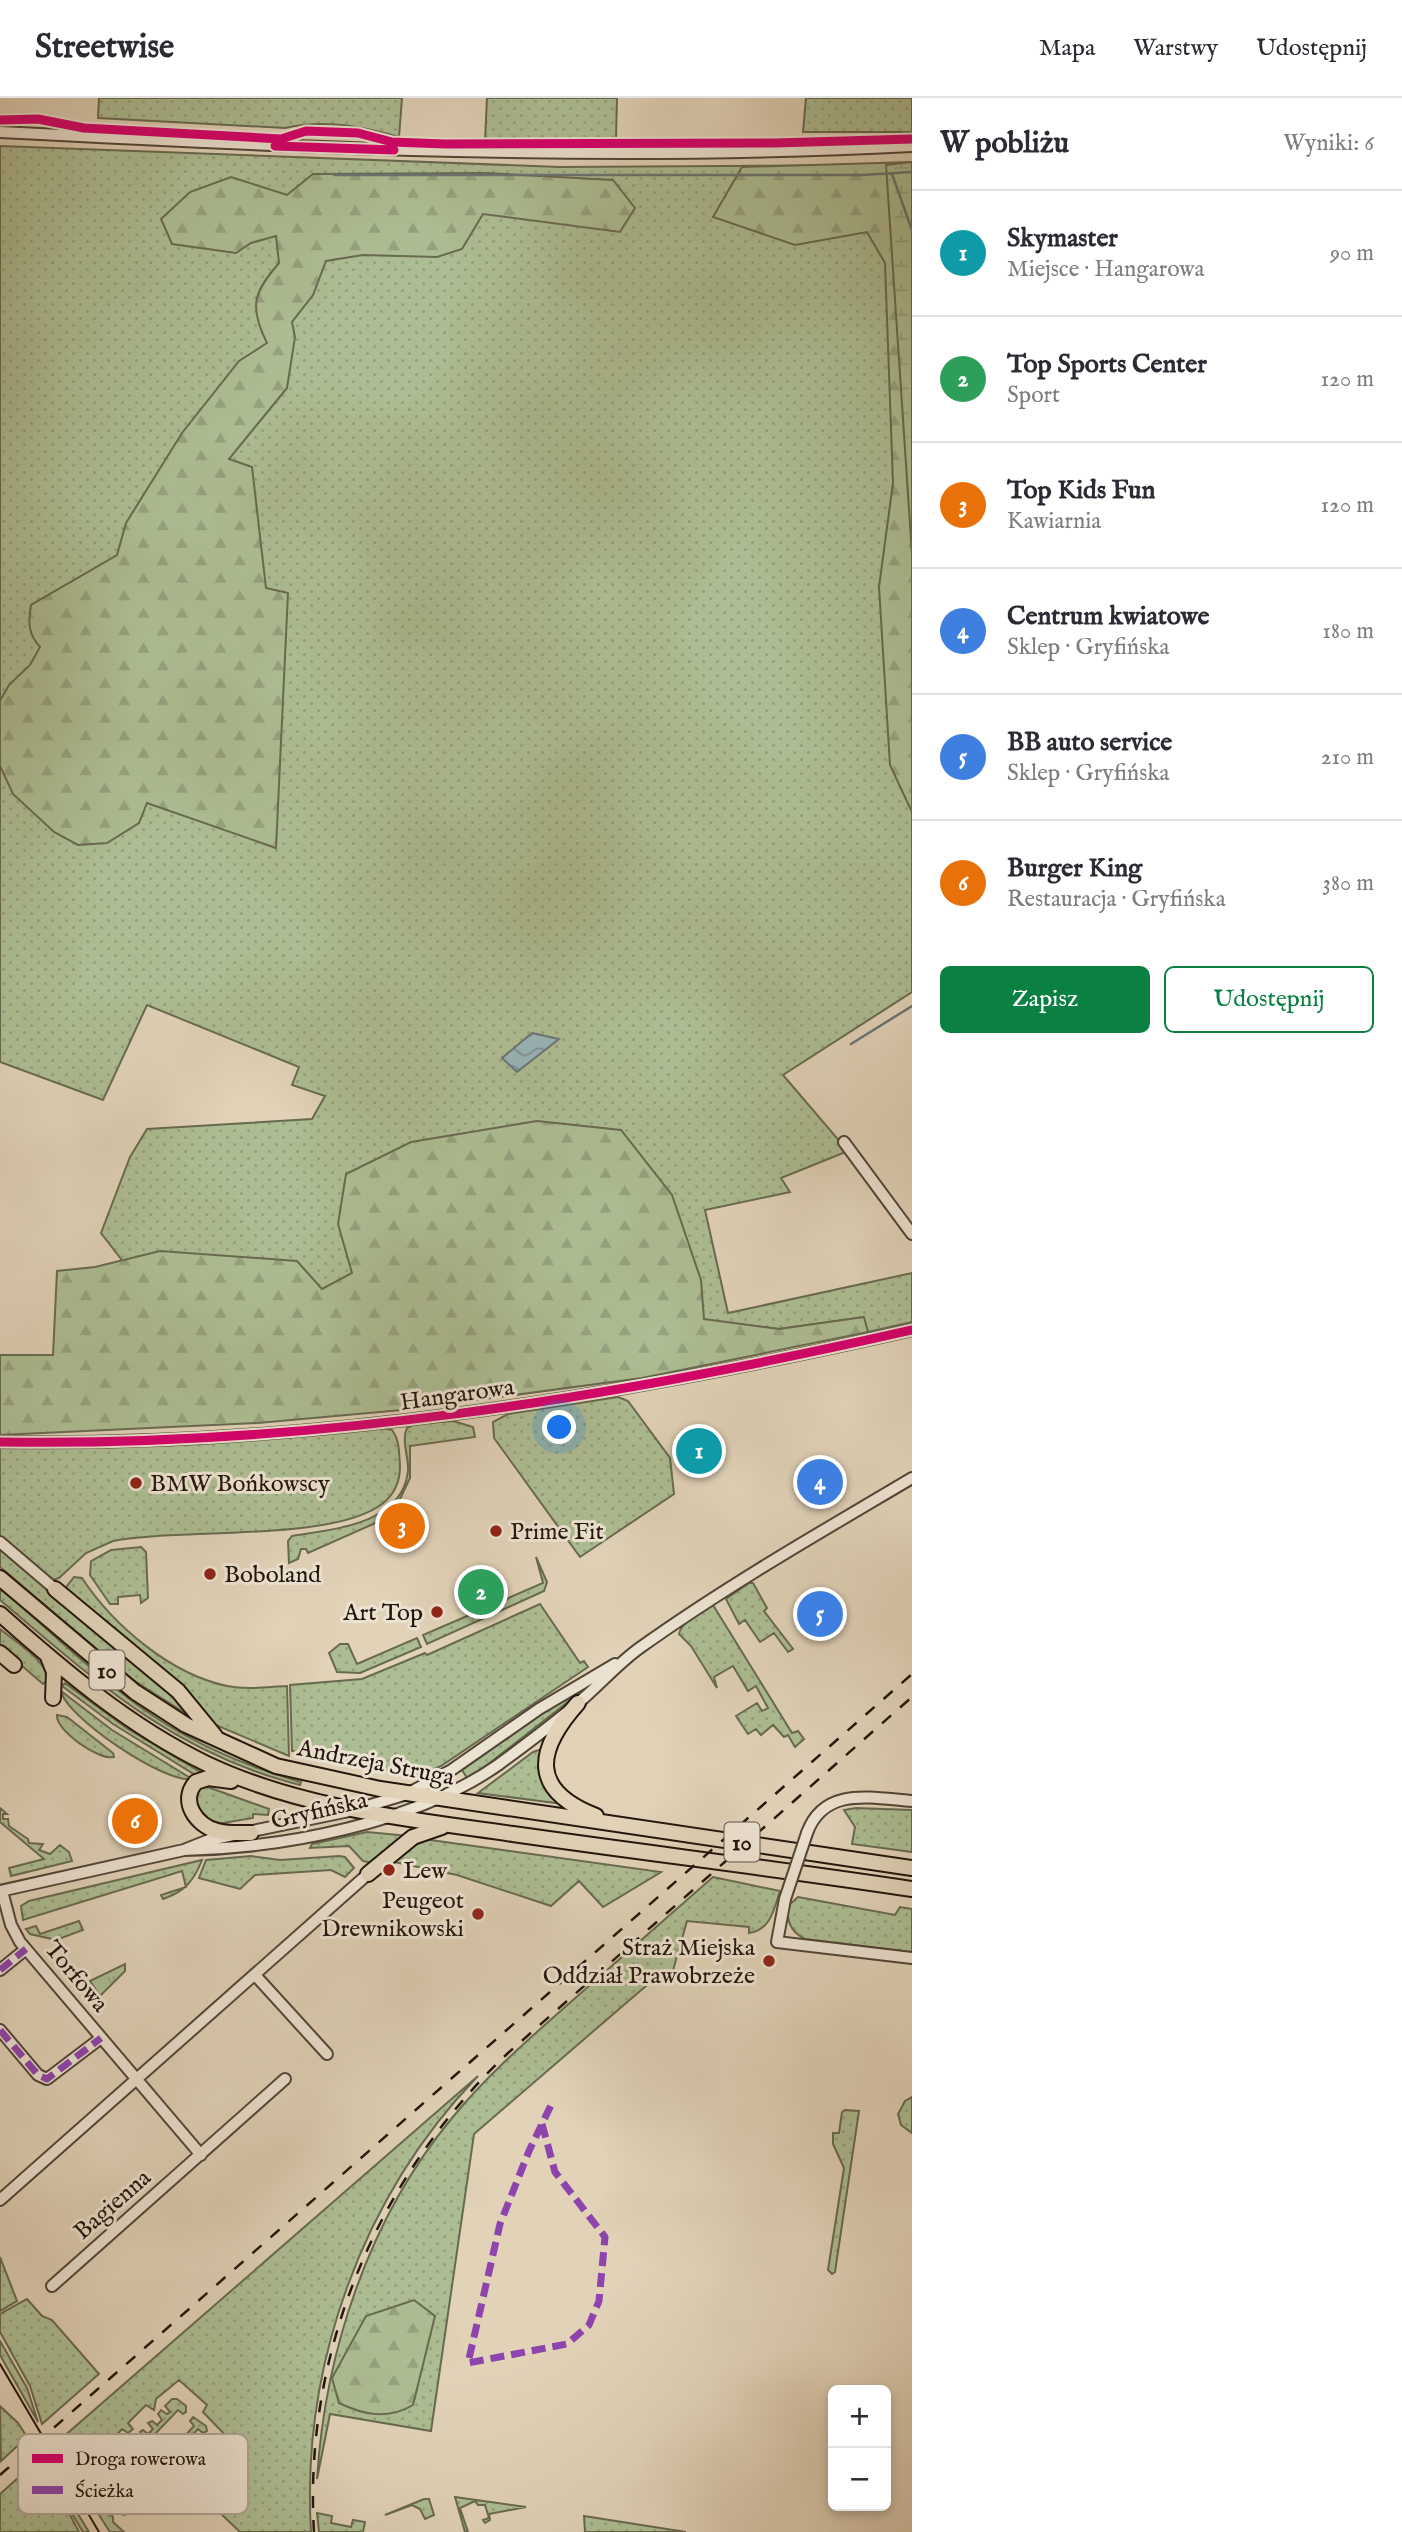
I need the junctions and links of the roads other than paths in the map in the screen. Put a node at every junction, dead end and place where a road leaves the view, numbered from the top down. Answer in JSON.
{"nodes":[{"id":1,"x":0,"y":132,"type":"edge"},
{"id":2,"x":912,"y":146,"type":"edge"},
{"id":3,"x":844,"y":1142,"type":"dead end"},
{"id":4,"x":912,"y":1234,"type":"edge"},
{"id":5,"x":912,"y":1330,"type":"edge"},
{"id":6,"x":0,"y":1442,"type":"edge"},
{"id":7,"x":912,"y":1478,"type":"edge"},
{"id":8,"x":0,"y":1542,"type":"edge"},
{"id":9,"x":0,"y":1578,"type":"edge"},
{"id":10,"x":55,"y":1589,"type":"joint"},
{"id":11,"x":0,"y":1614,"type":"edge"},
{"id":12,"x":0,"y":1653,"type":"edge"},
{"id":13,"x":47,"y":1656,"type":"junction"},
{"id":14,"x":624,"y":1660,"type":"junction"},
{"id":15,"x":14,"y":1665,"type":"dead end"},
{"id":16,"x":53,"y":1698,"type":"dead end"},
{"id":17,"x":578,"y":1703,"type":"junction"},
{"id":18,"x":226,"y":1745,"type":"junction"},
{"id":19,"x":407,"y":1794,"type":"junction"},
{"id":20,"x":291,"y":1796,"type":"junction"},
{"id":21,"x":437,"y":1798,"type":"junction"},
{"id":22,"x":912,"y":1801,"type":"edge"},
{"id":23,"x":354,"y":1810,"type":"junction"},
{"id":24,"x":390,"y":1816,"type":"junction"},
{"id":25,"x":614,"y":1823,"type":"junction"},
{"id":26,"x":459,"y":1826,"type":"junction"},
{"id":27,"x":251,"y":1833,"type":"junction"},
{"id":28,"x":184,"y":1850,"type":"junction"},
{"id":29,"x":912,"y":1860,"type":"edge"},
{"id":30,"x":870,"y":1861,"type":"junction"},
{"id":31,"x":912,"y":1868,"type":"edge"},
{"id":32,"x":368,"y":1874,"type":"joint"},
{"id":33,"x":908,"y":1889,"type":"edge"},
{"id":34,"x":1,"y":1891,"type":"edge"},
{"id":35,"x":26,"y":1949,"type":"junction"},
{"id":36,"x":912,"y":1958,"type":"edge"},
{"id":37,"x":0,"y":1970,"type":"edge"},
{"id":38,"x":255,"y":1975,"type":"junction"},
{"id":39,"x":0,"y":2030,"type":"edge"},
{"id":40,"x":101,"y":2038,"type":"junction"},
{"id":41,"x":327,"y":2054,"type":"dead end"},
{"id":42,"x":136,"y":2079,"type":"junction"},
{"id":43,"x":285,"y":2079,"type":"dead end"},
{"id":44,"x":201,"y":2155,"type":"junction"},
{"id":45,"x":0,"y":2200,"type":"edge"},
{"id":46,"x":52,"y":2286,"type":"dead end"}],
"edges":[{"from":1,"to":2,"type":"street"},
{"from":3,"to":4,"type":"street"},
{"from":5,"to":6,"type":"street","name":"Hangarowa"},
{"from":7,"to":14,"type":"street","name":"Gryfińska"},
{"from":8,"to":10,"type":"street"},
{"from":9,"to":18,"type":"main road","name":"Andrzeja Struga","number":"10"},
{"from":10,"to":18,"type":"main road"},
{"from":11,"to":13,"type":"main road","name":"Andrzeja Struga","number":"10"},
{"from":12,"to":15,"type":"main road"},
{"from":13,"to":16,"type":"main road"},
{"from":13,"to":20,"type":"main road","name":"Andrzeja Struga","number":"10"},
{"from":14,"to":17,"type":"street","name":"Gryfińska"},
{"from":14,"to":19,"type":"street","name":"Gryfińska"},
{"from":17,"to":21,"type":"street","name":"Gryfińska"},
{"from":17,"to":25,"type":"main road"},
{"from":18,"to":19,"type":"main road","name":"Andrzeja Struga","number":"10"},
{"from":19,"to":21,"type":"main road","name":"Andrzeja Struga","number":"10"},
{"from":19,"to":23,"type":"street","name":"Gryfińska"},
{"from":20,"to":23,"type":"main road","name":"Andrzeja Struga","number":"10"},
{"from":20,"to":27,"type":"main road"},
{"from":21,"to":24,"type":"street","name":"Gryfińska"},
{"from":21,"to":25,"type":"main road","name":"Andrzeja Struga","number":"10"},
{"from":22,"to":36,"type":"street","bridge":true},
{"from":23,"to":24,"type":"main road","name":"Andrzeja Struga","number":"10"},
{"from":23,"to":27,"type":"street","name":"Gryfińska"},
{"from":24,"to":26,"type":"main road","name":"Andrzeja Struga","number":"10"},
{"from":24,"to":28,"type":"street","name":"Gryfińska"},
{"from":25,"to":30,"type":"main road","name":"Andrzeja Struga","number":"10"},
{"from":26,"to":32,"type":"main road"},
{"from":26,"to":33,"type":"main road","name":"Andrzeja Struga","number":"10"},
{"from":27,"to":28,"type":"street","name":"Gryfińska"},
{"from":28,"to":34,"type":"street","name":"Gryfińska"},
{"from":29,"to":30,"type":"main road"},
{"from":30,"to":31,"type":"main road","name":"Andrzeja Struga","number":"10"},
{"from":32,"to":38,"type":"street"},
{"from":34,"to":35,"type":"street","name":"Torfowa"},
{"from":35,"to":37,"type":"street"},
{"from":35,"to":40,"type":"street","name":"Torfowa"},
{"from":38,"to":41,"type":"street"},
{"from":38,"to":42,"type":"street"},
{"from":39,"to":40,"type":"street"},
{"from":40,"to":42,"type":"street","name":"Torfowa"},
{"from":42,"to":44,"type":"street"},
{"from":42,"to":45,"type":"street"},
{"from":43,"to":44,"type":"street","name":"Bagienna"},
{"from":44,"to":46,"type":"street","name":"Bagienna"}]}
